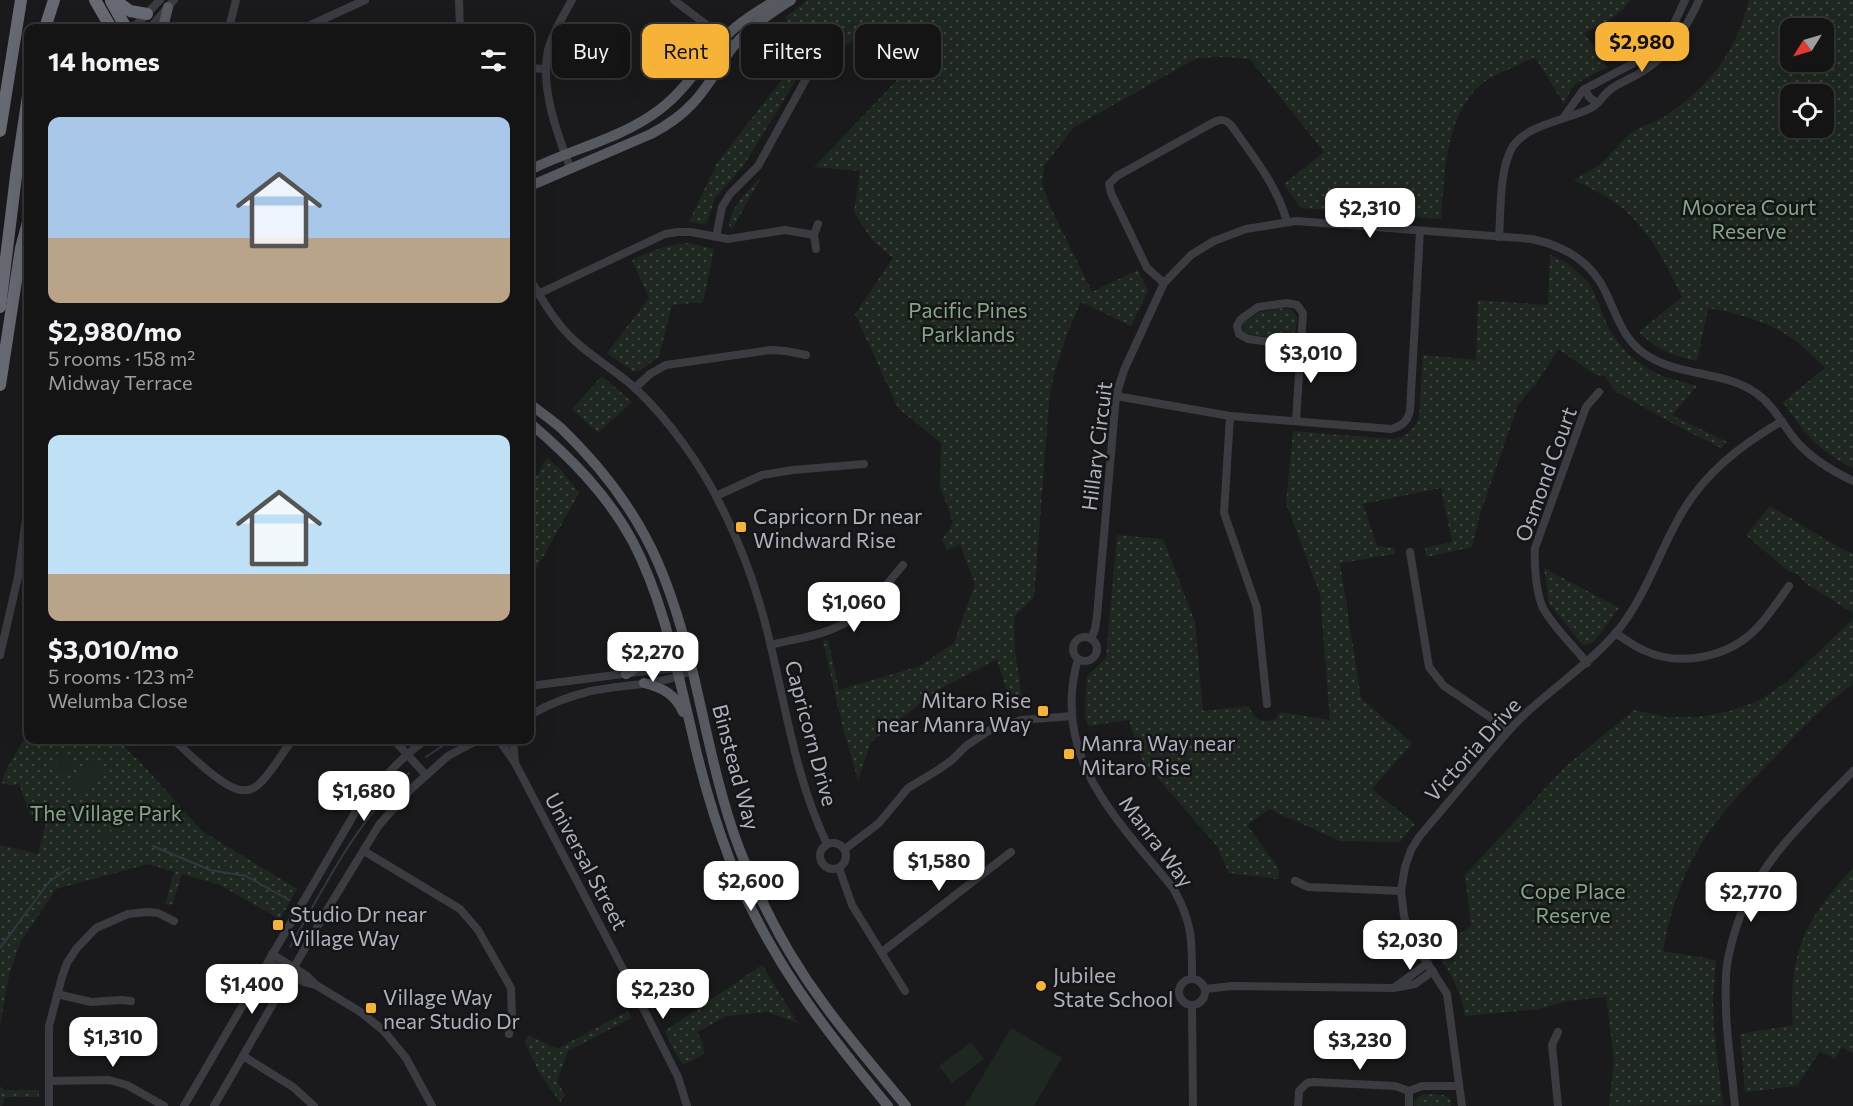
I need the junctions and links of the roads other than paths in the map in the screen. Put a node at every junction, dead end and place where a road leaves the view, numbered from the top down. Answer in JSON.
{"nodes":[{"id":1,"x":21,"y":0,"type":"edge"},
{"id":2,"x":54,"y":0,"type":"edge"},
{"id":3,"x":95,"y":0,"type":"edge"},
{"id":4,"x":113,"y":0,"type":"edge"},
{"id":5,"x":236,"y":0,"type":"edge"},
{"id":6,"x":365,"y":0,"type":"edge"},
{"id":7,"x":459,"y":0,"type":"edge"},
{"id":8,"x":572,"y":0,"type":"edge"},
{"id":9,"x":674,"y":0,"type":"edge"},
{"id":10,"x":776,"y":0,"type":"edge"},
{"id":11,"x":791,"y":0,"type":"edge"},
{"id":12,"x":1685,"y":0,"type":"edge"},
{"id":13,"x":1699,"y":0,"type":"edge"},
{"id":14,"x":167,"y":2,"type":"edge"},
{"id":15,"x":147,"y":14,"type":"junction"},
{"id":16,"x":46,"y":24,"type":"edge"},
{"id":17,"x":107,"y":24,"type":"edge"},
{"id":18,"x":124,"y":24,"type":"edge"},
{"id":19,"x":136,"y":24,"type":"edge"},
{"id":20,"x":153,"y":24,"type":"edge"},
{"id":21,"x":164,"y":24,"type":"edge"},
{"id":22,"x":230,"y":24,"type":"edge"},
{"id":23,"x":313,"y":24,"type":"edge"},
{"id":24,"x":460,"y":24,"type":"edge"},
{"id":25,"x":706,"y":24,"type":"edge"},
{"id":26,"x":729,"y":34,"type":"edge"},
{"id":27,"x":729,"y":42,"type":"edge"},
{"id":28,"x":734,"y":46,"type":"junction"},
{"id":29,"x":534,"y":69,"type":"edge"},
{"id":30,"x":546,"y":69,"type":"junction"},
{"id":31,"x":692,"y":78,"type":"edge"},
{"id":32,"x":806,"y":78,"type":"edge"},
{"id":33,"x":1586,"y":89,"type":"junction"},
{"id":34,"x":1597,"y":103,"type":"junction"},
{"id":35,"x":1563,"y":118,"type":"junction"},
{"id":36,"x":24,"y":123,"type":"edge"},
{"id":37,"x":0,"y":131,"type":"edge"},
{"id":38,"x":565,"y":155,"type":"junction"},
{"id":39,"x":570,"y":167,"type":"junction"},
{"id":40,"x":534,"y":168,"type":"edge"},
{"id":41,"x":534,"y":184,"type":"edge"},
{"id":42,"x":1287,"y":222,"type":"junction"},
{"id":43,"x":818,"y":224,"type":"dead end"},
{"id":44,"x":1420,"y":231,"type":"junction"},
{"id":45,"x":814,"y":235,"type":"junction"},
{"id":46,"x":24,"y":237,"type":"edge"},
{"id":47,"x":716,"y":237,"type":"junction"},
{"id":48,"x":1499,"y":237,"type":"junction"},
{"id":49,"x":816,"y":249,"type":"dead end"},
{"id":50,"x":1164,"y":283,"type":"junction"},
{"id":51,"x":534,"y":286,"type":"edge"},
{"id":52,"x":538,"y":294,"type":"junction"},
{"id":53,"x":0,"y":308,"type":"edge"},
{"id":54,"x":1300,"y":346,"type":"junction"},
{"id":55,"x":806,"y":355,"type":"dead end"},
{"id":56,"x":0,"y":385,"type":"edge"},
{"id":57,"x":635,"y":388,"type":"junction"},
{"id":58,"x":1599,"y":392,"type":"dead end"},
{"id":59,"x":1116,"y":396,"type":"junction"},
{"id":60,"x":534,"y":407,"type":"edge"},
{"id":61,"x":1230,"y":416,"type":"junction"},
{"id":62,"x":1296,"y":421,"type":"junction"},
{"id":63,"x":1782,"y":421,"type":"junction"},
{"id":64,"x":534,"y":426,"type":"edge"},
{"id":65,"x":864,"y":464,"type":"dead end"},
{"id":66,"x":1853,"y":481,"type":"edge"},
{"id":67,"x":716,"y":496,"type":"junction"},
{"id":68,"x":24,"y":534,"type":"edge"},
{"id":69,"x":1410,"y":552,"type":"dead end"},
{"id":70,"x":903,"y":565,"type":"dead end"},
{"id":71,"x":1789,"y":586,"type":"dead end"},
{"id":72,"x":1616,"y":633,"type":"junction"},
{"id":73,"x":668,"y":636,"type":"junction"},
{"id":74,"x":1091,"y":639,"type":"junction"},
{"id":75,"x":771,"y":645,"type":"junction"},
{"id":76,"x":0,"y":655,"type":"edge"},
{"id":77,"x":1078,"y":659,"type":"junction"},
{"id":78,"x":1587,"y":663,"type":"junction"},
{"id":79,"x":692,"y":670,"type":"junction"},
{"id":80,"x":678,"y":673,"type":"junction"},
{"id":81,"x":626,"y":674,"type":"junction"},
{"id":82,"x":644,"y":683,"type":"junction"},
{"id":83,"x":534,"y":686,"type":"edge"},
{"id":84,"x":1267,"y":704,"type":"dead end"},
{"id":85,"x":534,"y":713,"type":"edge"},
{"id":86,"x":1072,"y":716,"type":"junction"},
{"id":87,"x":1509,"y":730,"type":"junction"},
{"id":88,"x":692,"y":732,"type":"junction"},
{"id":89,"x":178,"y":744,"type":"edge"},
{"id":90,"x":289,"y":744,"type":"edge"},
{"id":91,"x":398,"y":744,"type":"edge"},
{"id":92,"x":419,"y":744,"type":"edge"},
{"id":93,"x":470,"y":744,"type":"edge"},
{"id":94,"x":502,"y":744,"type":"edge"},
{"id":95,"x":513,"y":744,"type":"edge"},
{"id":96,"x":407,"y":753,"type":"junction"},
{"id":97,"x":515,"y":763,"type":"junction"},
{"id":98,"x":1853,"y":771,"type":"edge"},
{"id":99,"x":426,"y":776,"type":"junction"},
{"id":100,"x":827,"y":844,"type":"junction"},
{"id":101,"x":846,"y":849,"type":"junction"},
{"id":102,"x":364,"y":851,"type":"junction"},
{"id":103,"x":1011,"y":852,"type":"dead end"},
{"id":104,"x":839,"y":868,"type":"junction"},
{"id":105,"x":1295,"y":881,"type":"dead end"},
{"id":106,"x":1401,"y":891,"type":"junction"},
{"id":107,"x":174,"y":921,"type":"dead end"},
{"id":108,"x":882,"y":952,"type":"junction"},
{"id":109,"x":269,"y":958,"type":"junction"},
{"id":110,"x":1428,"y":963,"type":"junction"},
{"id":111,"x":1433,"y":971,"type":"junction"},
{"id":112,"x":292,"y":972,"type":"junction"},
{"id":113,"x":1192,"y":979,"type":"junction"},
{"id":114,"x":1394,"y":988,"type":"junction"},
{"id":115,"x":1205,"y":989,"type":"junction"},
{"id":116,"x":905,"y":992,"type":"dead end"},
{"id":117,"x":57,"y":994,"type":"junction"},
{"id":118,"x":131,"y":1001,"type":"dead end"},
{"id":119,"x":1192,"y":1006,"type":"junction"},
{"id":120,"x":1558,"y":1032,"type":"dead end"},
{"id":121,"x":509,"y":1034,"type":"dead end"},
{"id":122,"x":243,"y":1056,"type":"junction"},
{"id":123,"x":49,"y":1081,"type":"junction"},
{"id":124,"x":1459,"y":1086,"type":"junction"},
{"id":125,"x":1409,"y":1091,"type":"junction"},
{"id":126,"x":49,"y":1106,"type":"edge"},
{"id":127,"x":164,"y":1106,"type":"edge"},
{"id":128,"x":184,"y":1106,"type":"edge"},
{"id":129,"x":214,"y":1106,"type":"edge"},
{"id":130,"x":314,"y":1106,"type":"edge"},
{"id":131,"x":432,"y":1106,"type":"edge"},
{"id":132,"x":687,"y":1106,"type":"edge"},
{"id":133,"x":888,"y":1106,"type":"edge"},
{"id":134,"x":906,"y":1106,"type":"edge"},
{"id":135,"x":1193,"y":1106,"type":"edge"},
{"id":136,"x":1298,"y":1106,"type":"edge"},
{"id":137,"x":1409,"y":1106,"type":"edge"},
{"id":138,"x":1462,"y":1106,"type":"edge"},
{"id":139,"x":1558,"y":1106,"type":"edge"},
{"id":140,"x":1735,"y":1106,"type":"edge"}],
"edges":[{"from":1,"to":37,"type":"highway"},
{"from":2,"to":16,"type":"highway"},
{"from":3,"to":17,"type":"highway"},
{"from":4,"to":15,"type":"highway"},
{"from":4,"to":18,"type":"highway"},
{"from":5,"to":22,"type":"street"},
{"from":6,"to":23,"type":"street"},
{"from":7,"to":24,"type":"street"},
{"from":8,"to":30,"type":"street"},
{"from":9,"to":25,"type":"street"},
{"from":10,"to":26,"type":"main road"},
{"from":11,"to":28,"type":"main road"},
{"from":12,"to":33,"type":"street"},
{"from":13,"to":34,"type":"street"},
{"from":14,"to":15,"type":"street"},
{"from":14,"to":20,"type":"street"},
{"from":14,"to":21,"type":"main road"},
{"from":15,"to":19,"type":"street"},
{"from":27,"to":28,"type":"street"},
{"from":28,"to":39,"type":"main road"},
{"from":29,"to":30,"type":"street"},
{"from":30,"to":38,"type":"street"},
{"from":31,"to":38,"type":"main road"},
{"from":32,"to":47,"type":"street"},
{"from":33,"to":34,"type":"street"},
{"from":33,"to":35,"type":"street"},
{"from":34,"to":35,"type":"street"},
{"from":35,"to":48,"type":"street"},
{"from":36,"to":53,"type":"highway"},
{"from":38,"to":39,"type":"street"},
{"from":38,"to":40,"type":"main road"},
{"from":39,"to":41,"type":"main road"},
{"from":42,"to":44,"type":"street","name":"Hillary Circuit"},
{"from":42,"to":50,"type":"street","name":"Hillary Circuit"},
{"from":42,"to":50,"type":"street"},
{"from":43,"to":45,"type":"street"},
{"from":44,"to":48,"type":"street","name":"Hillary Circuit"},
{"from":44,"to":62,"type":"street"},
{"from":45,"to":47,"type":"street"},
{"from":45,"to":49,"type":"street"},
{"from":46,"to":56,"type":"highway"},
{"from":47,"to":52,"type":"street"},
{"from":48,"to":63,"type":"street","name":"Hillary Circuit"},
{"from":50,"to":59,"type":"street","name":"Hillary Circuit"},
{"from":51,"to":52,"type":"street","name":"Capricorn Drive"},
{"from":52,"to":57,"type":"street","name":"Capricorn Drive"},
{"from":54,"to":54,"type":"street"},
{"from":54,"to":62,"type":"street"},
{"from":55,"to":57,"type":"street"},
{"from":57,"to":67,"type":"street","name":"Capricorn Drive"},
{"from":58,"to":78,"type":"street","name":"Osmond Court"},
{"from":59,"to":61,"type":"street"},
{"from":59,"to":74,"type":"street","name":"Hillary Circuit"},
{"from":60,"to":79,"type":"main road","name":"Binstead Way"},
{"from":61,"to":62,"type":"street"},
{"from":61,"to":84,"type":"street"},
{"from":63,"to":66,"type":"street","name":"Hillary Circuit"},
{"from":63,"to":72,"type":"street","name":"Victoria Drive"},
{"from":64,"to":73,"type":"main road","name":"Binstead Way"},
{"from":65,"to":67,"type":"street"},
{"from":67,"to":75,"type":"street","name":"Capricorn Drive"},
{"from":68,"to":76,"type":"street"},
{"from":69,"to":87,"type":"street"},
{"from":70,"to":75,"type":"street"},
{"from":71,"to":72,"type":"street"},
{"from":72,"to":78,"type":"street","name":"Victoria Drive"},
{"from":73,"to":80,"type":"main road","name":"Binstead Way"},
{"from":73,"to":81,"type":"main road"},
{"from":74,"to":77,"type":"street"},
{"from":74,"to":77,"type":"street"},
{"from":75,"to":100,"type":"street","name":"Capricorn Drive"},
{"from":77,"to":86,"type":"street","name":"Manra Way"},
{"from":78,"to":87,"type":"street","name":"Victoria Drive"},
{"from":79,"to":80,"type":"street"},
{"from":79,"to":134,"type":"main road","name":"Binstead Way"},
{"from":80,"to":81,"type":"street"},
{"from":80,"to":82,"type":"street"},
{"from":80,"to":88,"type":"main road","name":"Binstead Way"},
{"from":81,"to":83,"type":"street"},
{"from":82,"to":85,"type":"street"},
{"from":82,"to":88,"type":"main road"},
{"from":86,"to":101,"type":"street"},
{"from":86,"to":113,"type":"street","name":"Manra Way"},
{"from":87,"to":106,"type":"street","name":"Victoria Drive"},
{"from":88,"to":133,"type":"main road","name":"Binstead Way"},
{"from":89,"to":90,"type":"street"},
{"from":91,"to":96,"type":"street"},
{"from":92,"to":96,"type":"street"},
{"from":93,"to":99,"type":"street"},
{"from":94,"to":97,"type":"street","name":"Universal Street"},
{"from":95,"to":97,"type":"street","name":"Universal Street"},
{"from":96,"to":99,"type":"street"},
{"from":96,"to":109,"type":"street"},
{"from":97,"to":132,"type":"street","name":"Universal Street"},
{"from":98,"to":140,"type":"street"},
{"from":99,"to":102,"type":"street"},
{"from":100,"to":101,"type":"street"},
{"from":100,"to":104,"type":"street"},
{"from":101,"to":104,"type":"street"},
{"from":102,"to":112,"type":"street"},
{"from":102,"to":121,"type":"street"},
{"from":103,"to":108,"type":"street"},
{"from":104,"to":108,"type":"street"},
{"from":105,"to":106,"type":"street"},
{"from":106,"to":110,"type":"street","name":"Victoria Drive"},
{"from":107,"to":117,"type":"street"},
{"from":108,"to":116,"type":"street"},
{"from":109,"to":112,"type":"street"},
{"from":109,"to":128,"type":"street"},
{"from":110,"to":111,"type":"street","name":"Victoria Drive"},
{"from":110,"to":114,"type":"street"},
{"from":111,"to":114,"type":"street"},
{"from":111,"to":124,"type":"street","name":"Victoria Drive"},
{"from":112,"to":122,"type":"street"},
{"from":112,"to":131,"type":"street"},
{"from":113,"to":115,"type":"street"},
{"from":113,"to":119,"type":"street","name":"Manra Way"},
{"from":114,"to":115,"type":"street"},
{"from":115,"to":119,"type":"street"},
{"from":117,"to":118,"type":"street"},
{"from":117,"to":123,"type":"street"},
{"from":119,"to":135,"type":"street","name":"Manra Way"},
{"from":120,"to":139,"type":"street"},
{"from":122,"to":129,"type":"street"},
{"from":122,"to":130,"type":"street"},
{"from":123,"to":126,"type":"street"},
{"from":123,"to":127,"type":"street"},
{"from":124,"to":125,"type":"street"},
{"from":124,"to":138,"type":"street","name":"Victoria Drive"},
{"from":125,"to":136,"type":"street"},
{"from":125,"to":137,"type":"street"}]}
